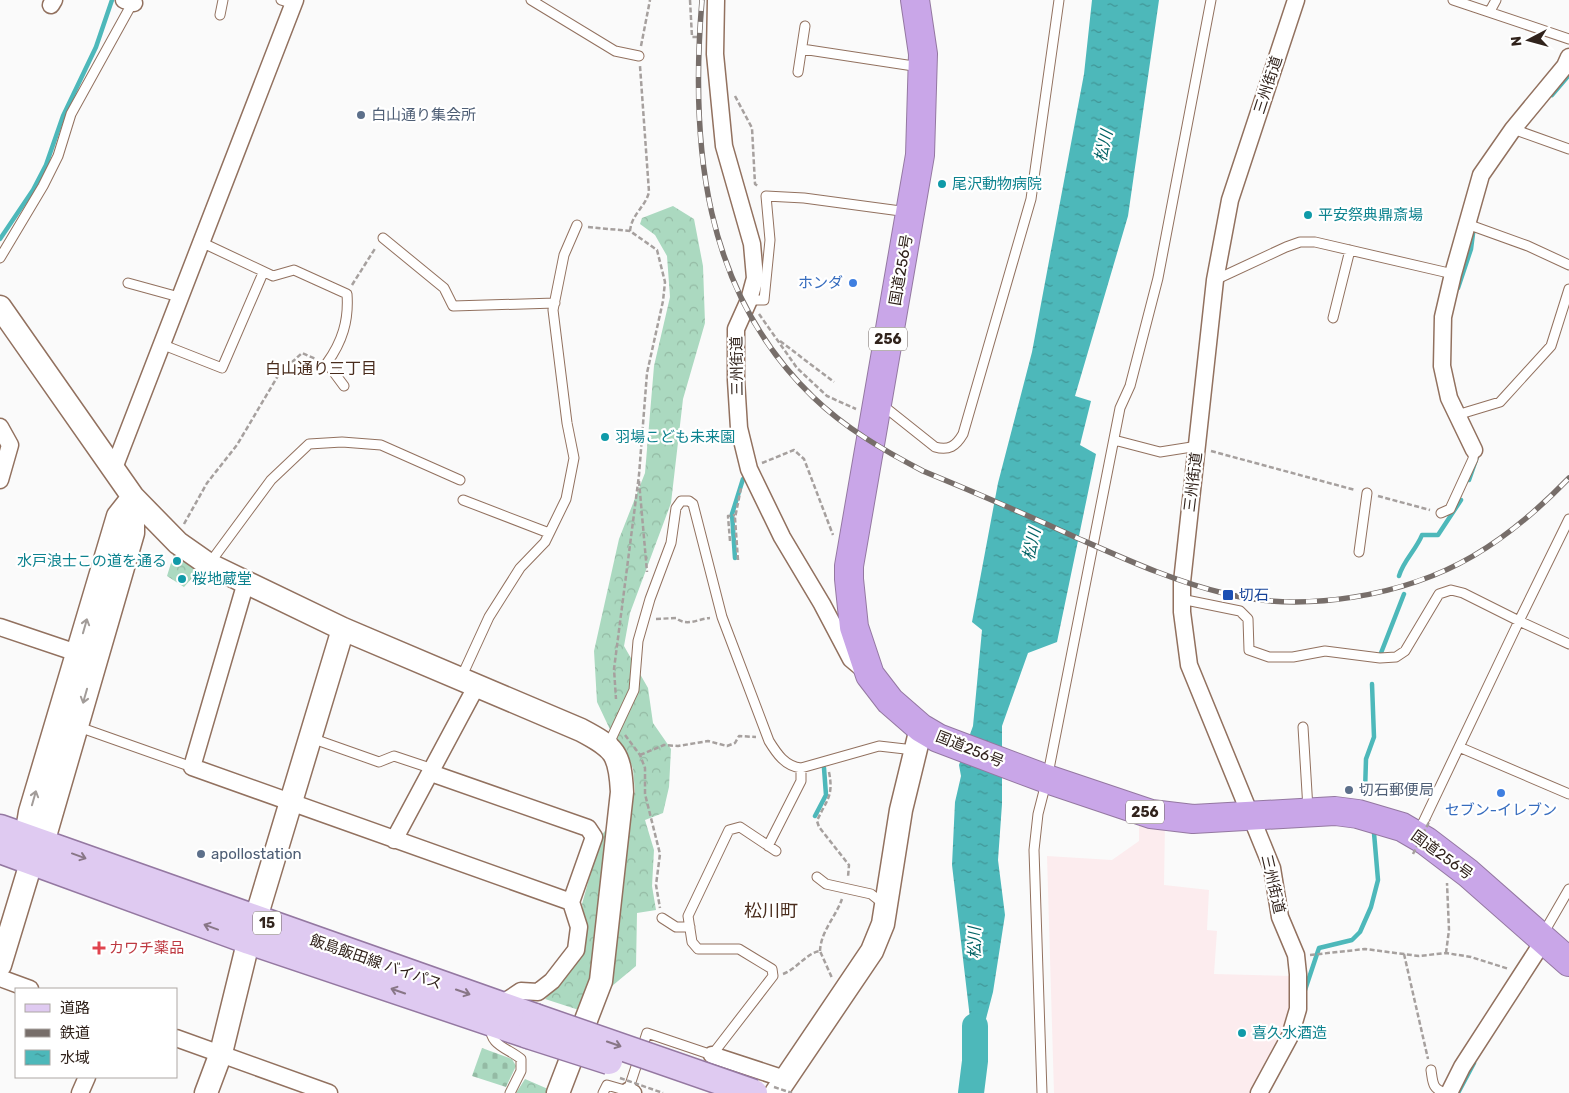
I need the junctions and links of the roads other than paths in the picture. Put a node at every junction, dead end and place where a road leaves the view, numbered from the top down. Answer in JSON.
{"nodes":[{"id":1,"x":222,"y":0,"type":"edge"},
{"id":2,"x":531,"y":0,"type":"edge"},
{"id":3,"x":716,"y":0,"type":"edge"},
{"id":4,"x":915,"y":0,"type":"edge"},
{"id":5,"x":1059,"y":0,"type":"edge"},
{"id":6,"x":1211,"y":0,"type":"edge"},
{"id":7,"x":1296,"y":0,"type":"edge"},
{"id":8,"x":1453,"y":0,"type":"edge"},
{"id":9,"x":1496,"y":0,"type":"edge"},
{"id":10,"x":131,"y":1,"type":"edge"},
{"id":11,"x":290,"y":1,"type":"edge"},
{"id":12,"x":1490,"y":11,"type":"junction"},
{"id":13,"x":220,"y":15,"type":"dead end"},
{"id":14,"x":806,"y":26,"type":"dead end"},
{"id":15,"x":1569,"y":39,"type":"edge"},
{"id":16,"x":802,"y":49,"type":"junction"},
{"id":17,"x":639,"y":56,"type":"road end"},
{"id":18,"x":1569,"y":57,"type":"edge"},
{"id":19,"x":922,"y":67,"type":"junction"},
{"id":20,"x":798,"y":72,"type":"dead end"},
{"id":21,"x":1518,"y":131,"type":"junction"},
{"id":22,"x":1569,"y":149,"type":"edge"},
{"id":23,"x":911,"y":213,"type":"junction"},
{"id":24,"x":1468,"y":225,"type":"junction"},
{"id":25,"x":577,"y":226,"type":"road end"},
{"id":26,"x":383,"y":238,"type":"road end"},
{"id":27,"x":202,"y":243,"type":"junction"},
{"id":28,"x":1350,"y":250,"type":"junction"},
{"id":29,"x":0,"y":258,"type":"edge"},
{"id":30,"x":1569,"y":265,"type":"edge"},
{"id":31,"x":263,"y":273,"type":"junction"},
{"id":32,"x":1453,"y":274,"type":"junction"},
{"id":33,"x":1215,"y":280,"type":"junction"},
{"id":34,"x":128,"y":282,"type":"dead end"},
{"id":35,"x":1569,"y":289,"type":"edge"},
{"id":36,"x":179,"y":297,"type":"junction"},
{"id":37,"x":750,"y":300,"type":"junction"},
{"id":38,"x":555,"y":303,"type":"junction"},
{"id":39,"x":0,"y":307,"type":"edge"},
{"id":40,"x":1332,"y":318,"type":"dead end"},
{"id":41,"x":161,"y":344,"type":"junction"},
{"id":42,"x":344,"y":386,"type":"dead end"},
{"id":43,"x":868,"y":406,"type":"junction"},
{"id":44,"x":1457,"y":414,"type":"junction"},
{"id":45,"x":0,"y":427,"type":"edge"},
{"id":46,"x":1114,"y":440,"type":"junction"},
{"id":47,"x":1198,"y":447,"type":"junction"},
{"id":48,"x":1474,"y":450,"type":"joint"},
{"id":49,"x":114,"y":468,"type":"junction"},
{"id":50,"x":0,"y":480,"type":"edge"},
{"id":51,"x":460,"y":480,"type":"dead end"},
{"id":52,"x":1367,"y":493,"type":"road end"},
{"id":53,"x":133,"y":497,"type":"junction"},
{"id":54,"x":463,"y":500,"type":"dead end"},
{"id":55,"x":1441,"y":513,"type":"road end"},
{"id":56,"x":1569,"y":518,"type":"edge"},
{"id":57,"x":549,"y":533,"type":"junction"},
{"id":58,"x":1359,"y":552,"type":"dead end"},
{"id":59,"x":208,"y":564,"type":"junction"},
{"id":60,"x":246,"y":582,"type":"junction"},
{"id":61,"x":1181,"y":599,"type":"junction"},
{"id":62,"x":1519,"y":621,"type":"junction"},
{"id":63,"x":0,"y":626,"type":"edge"},
{"id":64,"x":343,"y":629,"type":"junction"},
{"id":65,"x":1569,"y":644,"type":"edge"},
{"id":66,"x":77,"y":652,"type":"junction"},
{"id":67,"x":870,"y":675,"type":"junction"},
{"id":68,"x":469,"y":682,"type":"junction"},
{"id":69,"x":76,"y":726,"type":"junction"},
{"id":70,"x":1303,"y":727,"type":"dead end"},
{"id":71,"x":310,"y":738,"type":"junction"},
{"id":72,"x":925,"y":739,"type":"junction"},
{"id":73,"x":1459,"y":747,"type":"junction"},
{"id":74,"x":613,"y":750,"type":"junction"},
{"id":75,"x":192,"y":767,"type":"junction"},
{"id":76,"x":801,"y":768,"type":"junction"},
{"id":77,"x":432,"y":771,"type":"junction"},
{"id":78,"x":1045,"y":779,"type":"junction"},
{"id":79,"x":1569,"y":794,"type":"edge"},
{"id":80,"x":290,"y":803,"type":"junction"},
{"id":81,"x":1308,"y":812,"type":"junction"},
{"id":82,"x":1252,"y":815,"type":"junction"},
{"id":83,"x":0,"y":828,"type":"edge"},
{"id":84,"x":1420,"y":837,"type":"junction"},
{"id":85,"x":394,"y":840,"type":"junction"},
{"id":86,"x":34,"y":847,"type":"junction"},
{"id":87,"x":0,"y":850,"type":"edge"},
{"id":88,"x":818,"y":877,"type":"dead end"},
{"id":89,"x":1569,"y":889,"type":"edge"},
{"id":90,"x":571,"y":902,"type":"junction"},
{"id":91,"x":886,"y":905,"type":"junction"},
{"id":92,"x":662,"y":918,"type":"road end"},
{"id":93,"x":690,"y":927,"type":"junction"},
{"id":94,"x":252,"y":930,"type":"junction"},
{"id":95,"x":1542,"y":939,"type":"junction"},
{"id":96,"x":1569,"y":962,"type":"edge"},
{"id":97,"x":0,"y":965,"type":"edge"},
{"id":98,"x":0,"y":978,"type":"edge"},
{"id":99,"x":27,"y":988,"type":"edge"},
{"id":100,"x":496,"y":1014,"type":"junction"},
{"id":101,"x":531,"y":1026,"type":"junction"},
{"id":102,"x":178,"y":1039,"type":"edge"},
{"id":103,"x":221,"y":1053,"type":"junction"},
{"id":104,"x":712,"y":1054,"type":"junction"},
{"id":105,"x":1431,"y":1070,"type":"road end"},
{"id":106,"x":87,"y":1078,"type":"edge"},
{"id":107,"x":781,"y":1086,"type":"edge"},
{"id":108,"x":318,"y":1091,"type":"edge"},
{"id":109,"x":630,"y":1092,"type":"edge"},
{"id":110,"x":80,"y":1093,"type":"edge"},
{"id":111,"x":206,"y":1093,"type":"edge"},
{"id":112,"x":510,"y":1093,"type":"edge"},
{"id":113,"x":558,"y":1093,"type":"edge"},
{"id":114,"x":603,"y":1093,"type":"edge"},
{"id":115,"x":702,"y":1093,"type":"edge"},
{"id":116,"x":754,"y":1093,"type":"edge"},
{"id":117,"x":1042,"y":1093,"type":"edge"},
{"id":118,"x":1260,"y":1093,"type":"edge"},
{"id":119,"x":1447,"y":1093,"type":"edge"}],
"edges":[{"from":1,"to":13,"type":"lane"},
{"from":2,"to":17,"type":"lane"},
{"from":3,"to":37,"type":"street","name":"三州街道"},
{"from":4,"to":19,"type":"highway","name":"国道256号","number":"256"},
{"from":5,"to":43,"type":"lane"},
{"from":6,"to":46,"type":"lane"},
{"from":7,"to":33,"type":"street","name":"三州街道"},
{"from":8,"to":12,"type":"lane"},
{"from":9,"to":12,"type":"lane"},
{"from":10,"to":29,"type":"lane"},
{"from":11,"to":27,"type":"street"},
{"from":12,"to":15,"type":"lane"},
{"from":14,"to":16,"type":"lane"},
{"from":16,"to":19,"type":"lane"},
{"from":16,"to":20,"type":"lane"},
{"from":18,"to":21,"type":"street"},
{"from":19,"to":23,"type":"highway","name":"国道256号","number":"256"},
{"from":21,"to":22,"type":"lane"},
{"from":21,"to":24,"type":"street"},
{"from":23,"to":37,"type":"lane"},
{"from":23,"to":43,"type":"highway","name":"国道256号","number":"256"},
{"from":24,"to":30,"type":"lane"},
{"from":24,"to":32,"type":"street"},
{"from":25,"to":38,"type":"lane"},
{"from":26,"to":38,"type":"lane"},
{"from":27,"to":31,"type":"lane"},
{"from":27,"to":36,"type":"street"},
{"from":28,"to":32,"type":"lane"},
{"from":28,"to":33,"type":"lane"},
{"from":28,"to":40,"type":"lane"},
{"from":31,"to":41,"type":"lane"},
{"from":31,"to":42,"type":"lane"},
{"from":32,"to":44,"type":"street"},
{"from":33,"to":47,"type":"street","name":"三州街道"},
{"from":34,"to":36,"type":"lane"},
{"from":35,"to":44,"type":"lane"},
{"from":36,"to":41,"type":"street"},
{"from":37,"to":67,"type":"street","name":"三州街道"},
{"from":38,"to":57,"type":"lane"},
{"from":39,"to":49,"type":"street"},
{"from":41,"to":49,"type":"street"},
{"from":43,"to":67,"type":"highway","name":"国道256号","number":"256"},
{"from":44,"to":48,"type":"street"},
{"from":45,"to":50,"type":"street"},
{"from":46,"to":47,"type":"lane"},
{"from":46,"to":78,"type":"lane"},
{"from":47,"to":61,"type":"street","name":"三州街道"},
{"from":48,"to":55,"type":"lane"},
{"from":49,"to":53,"type":"street"},
{"from":51,"to":59,"type":"lane"},
{"from":52,"to":58,"type":"lane"},
{"from":53,"to":59,"type":"street"},
{"from":66,"to":53,"type":"street","one_way":true},
{"from":53,"to":69,"type":"street","one_way":true},
{"from":54,"to":57,"type":"lane"},
{"from":56,"to":62,"type":"lane"},
{"from":57,"to":68,"type":"lane"},
{"from":59,"to":60,"type":"street"},
{"from":60,"to":64,"type":"street"},
{"from":60,"to":75,"type":"street"},
{"from":61,"to":62,"type":"lane"},
{"from":61,"to":82,"type":"street","name":"三州街道"},
{"from":62,"to":65,"type":"lane"},
{"from":62,"to":73,"type":"lane"},
{"from":63,"to":66,"type":"street"},
{"from":64,"to":68,"type":"street"},
{"from":64,"to":71,"type":"street"},
{"from":86,"to":66,"type":"street","one_way":true},
{"from":67,"to":72,"type":"highway","name":"国道256号","number":"256"},
{"from":68,"to":74,"type":"street"},
{"from":68,"to":77,"type":"street"},
{"from":69,"to":75,"type":"lane"},
{"from":69,"to":86,"type":"street"},
{"from":70,"to":81,"type":"lane"},
{"from":71,"to":77,"type":"lane"},
{"from":71,"to":80,"type":"street"},
{"from":72,"to":76,"type":"lane"},
{"from":72,"to":78,"type":"highway","name":"国道256号","number":"256"},
{"from":72,"to":91,"type":"street"},
{"from":73,"to":79,"type":"lane"},
{"from":73,"to":84,"type":"lane"},
{"from":74,"to":76,"type":"lane"},
{"from":74,"to":113,"type":"street"},
{"from":75,"to":80,"type":"street"},
{"from":76,"to":93,"type":"lane"},
{"from":77,"to":85,"type":"street"},
{"from":77,"to":90,"type":"street"},
{"from":78,"to":82,"type":"highway","name":"国道256号","number":"256"},
{"from":78,"to":117,"type":"lane"},
{"from":80,"to":85,"type":"street"},
{"from":80,"to":94,"type":"street"},
{"from":81,"to":82,"type":"highway","name":"国道256号","number":"256"},
{"from":81,"to":84,"type":"highway","name":"国道256号","number":"256"},
{"from":82,"to":118,"type":"street","name":"三州街道"},
{"from":83,"to":86,"type":"main road","name":"飯島飯田線 バイパス","number":"15"},
{"from":84,"to":95,"type":"highway","name":"国道256号","number":"256"},
{"from":85,"to":90,"type":"street"},
{"from":86,"to":87,"type":"main road","name":"飯島飯田線 バイパス","number":"15"},
{"from":86,"to":94,"type":"main road","name":"飯島飯田線 バイパス","number":"15"},
{"from":86,"to":97,"type":"street"},
{"from":88,"to":91,"type":"lane"},
{"from":89,"to":95,"type":"lane"},
{"from":90,"to":100,"type":"street"},
{"from":91,"to":107,"type":"street"},
{"from":92,"to":93,"type":"lane"},
{"from":93,"to":104,"type":"lane"},
{"from":94,"to":100,"type":"main road","name":"飯島飯田線 バイパス","number":"15"},
{"from":94,"to":103,"type":"street"},
{"from":95,"to":96,"type":"highway","name":"国道256号","number":"256"},
{"from":95,"to":119,"type":"street"},
{"from":98,"to":99,"type":"street"},
{"from":100,"to":101,"type":"main road","name":"飯島飯田線 バイパス","number":"15"},
{"from":100,"to":112,"type":"lane"},
{"from":101,"to":115,"type":"main road","name":"飯島飯田線 バイパス","number":"15","bridge":true},
{"from":101,"to":116,"type":"main road","name":"飯島飯田線 バイパス","number":"15","one_way":true,"bridge":true},
{"from":102,"to":103,"type":"street"},
{"from":103,"to":108,"type":"street"},
{"from":103,"to":111,"type":"street"},
{"from":104,"to":107,"type":"street"},
{"from":104,"to":109,"type":"lane"},
{"from":105,"to":119,"type":"lane"},
{"from":106,"to":110,"type":"street"},
{"from":109,"to":114,"type":"lane"}]}
